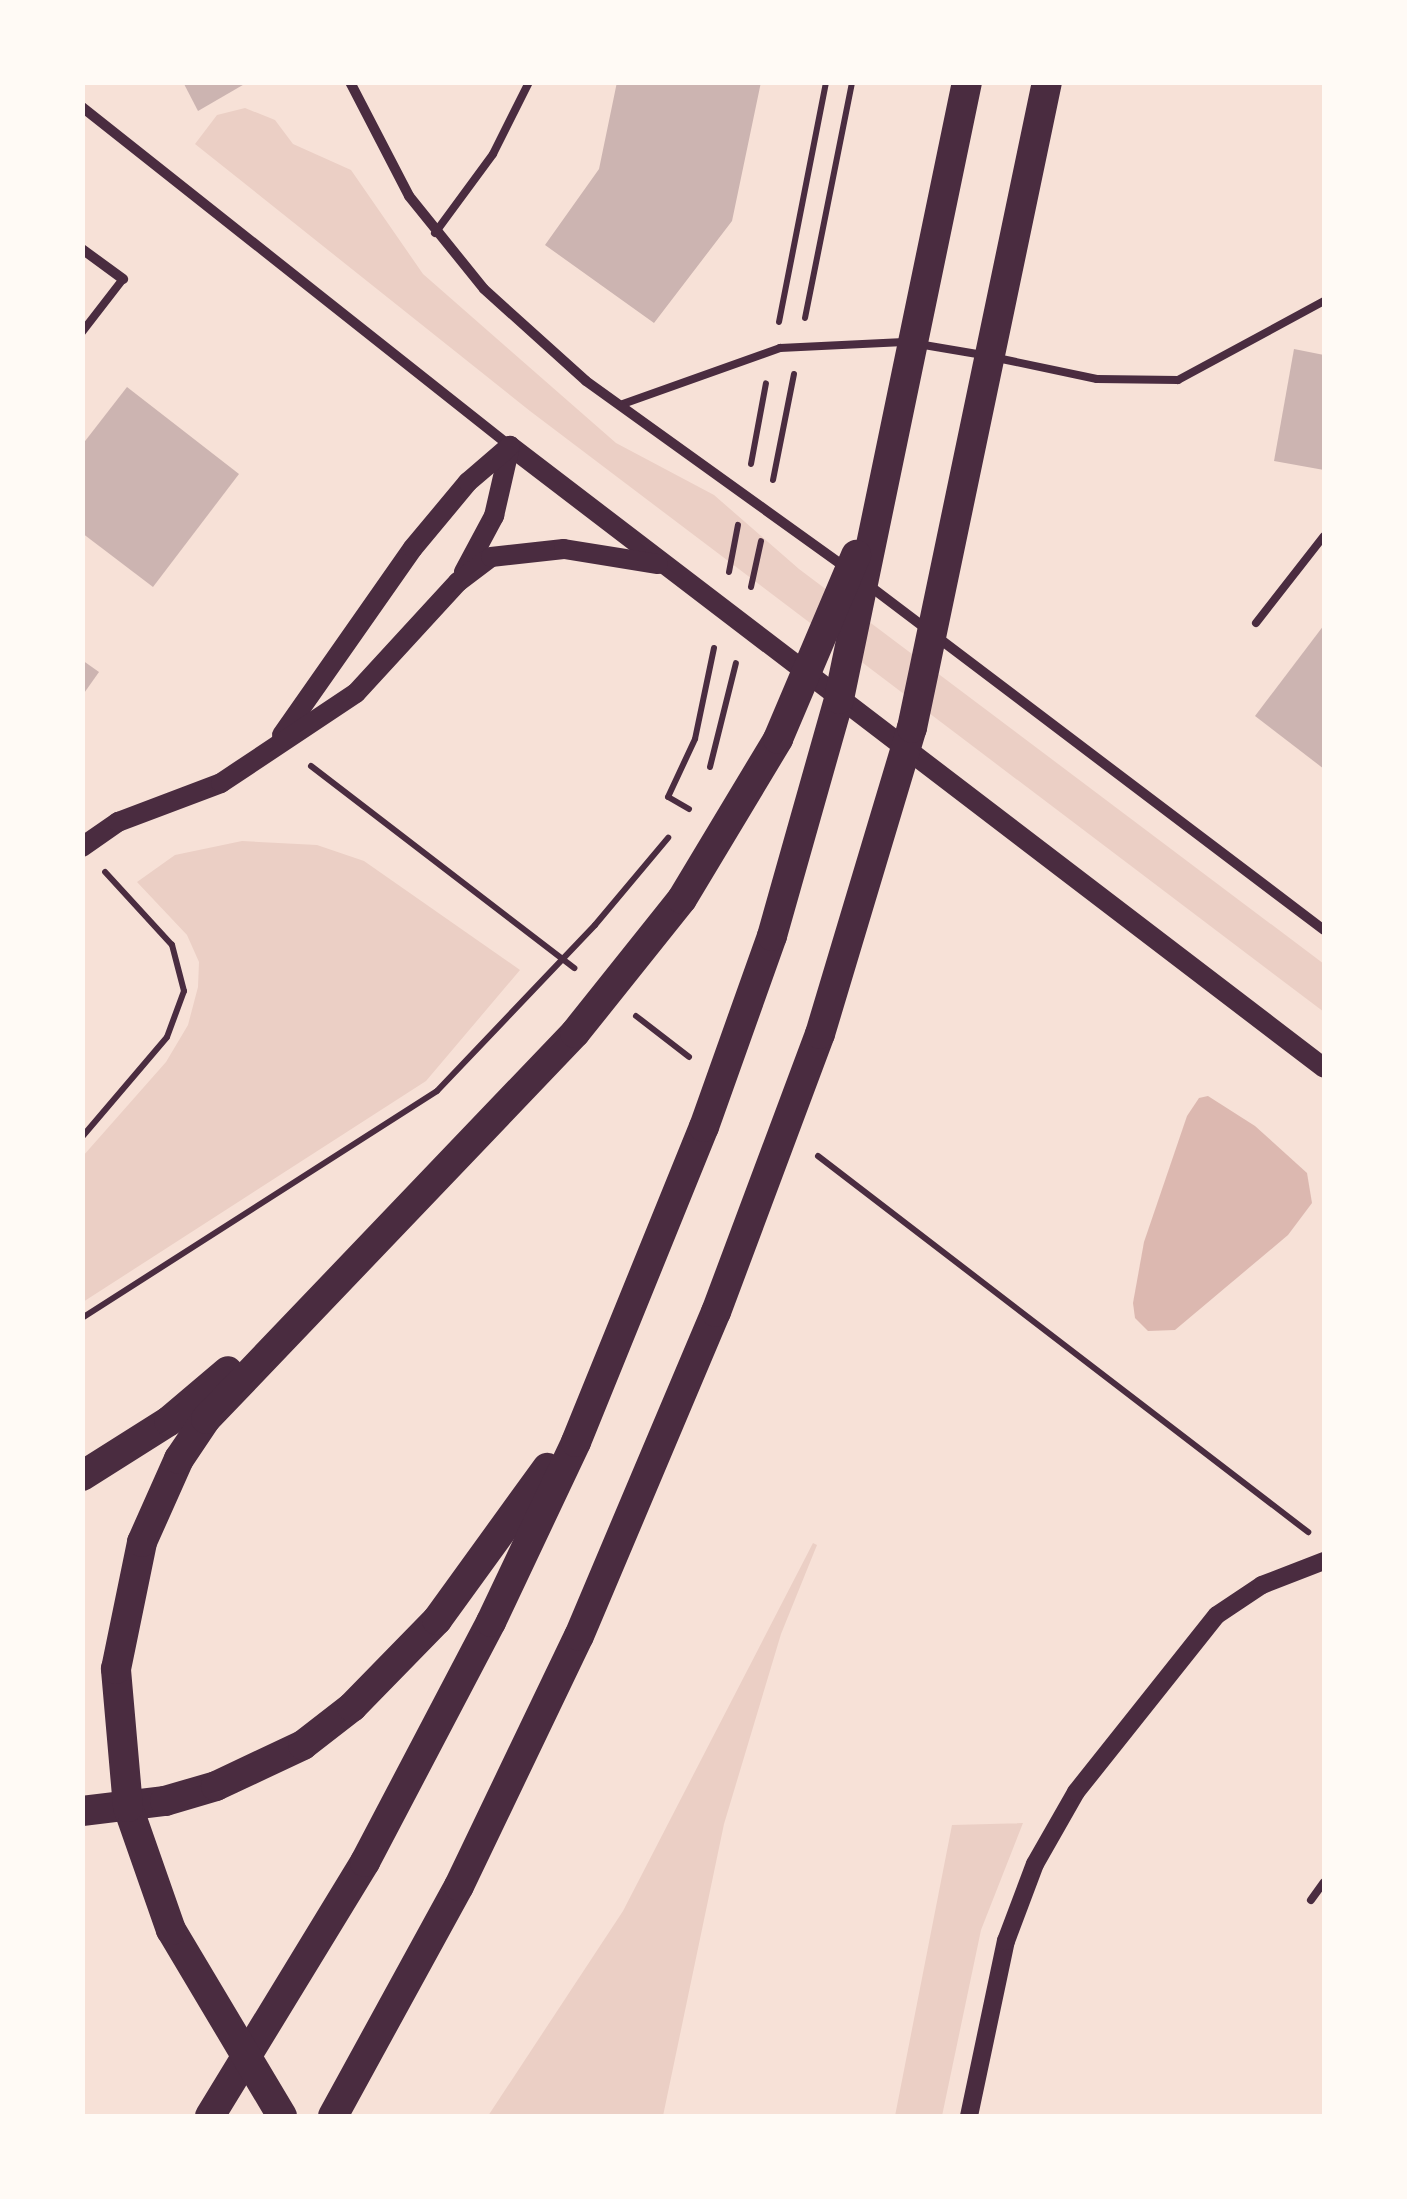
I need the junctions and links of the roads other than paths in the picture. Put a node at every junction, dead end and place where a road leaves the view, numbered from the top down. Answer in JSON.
{"nodes":[{"id":1,"x":350,"y":82,"type":"edge"},
{"id":2,"x":529,"y":82,"type":"edge"},
{"id":3,"x":966,"y":82,"type":"edge"},
{"id":4,"x":1047,"y":82,"type":"edge"},
{"id":5,"x":82,"y":107,"type":"edge"},
{"id":6,"x":435,"y":233,"type":"junction"},
{"id":7,"x":82,"y":249,"type":"edge"},
{"id":8,"x":123,"y":278,"type":"joint"},
{"id":9,"x":1324,"y":301,"type":"edge"},
{"id":10,"x":82,"y":332,"type":"edge"},
{"id":11,"x":620,"y":405,"type":"junction"},
{"id":12,"x":898,"y":424,"type":"junction"},
{"id":13,"x":510,"y":446,"type":"junction"},
{"id":14,"x":1324,"y":536,"type":"edge"},
{"id":15,"x":669,"y":568,"type":"junction"},
{"id":16,"x":458,"y":582,"type":"junction"},
{"id":17,"x":1256,"y":623,"type":"dead end"},
{"id":18,"x":278,"y":740,"type":"junction"},
{"id":19,"x":82,"y":847,"type":"edge"},
{"id":20,"x":1324,"y":930,"type":"edge"},
{"id":21,"x":1324,"y":1068,"type":"edge"},
{"id":22,"x":353,"y":1259,"type":"junction"},
{"id":23,"x":626,"y":1325,"type":"junction"},
{"id":24,"x":82,"y":1476,"type":"edge"},
{"id":25,"x":1324,"y":1561,"type":"edge"},
{"id":26,"x":82,"y":1810,"type":"edge"},
{"id":27,"x":1324,"y":1882,"type":"edge"},
{"id":28,"x":1311,"y":1900,"type":"dead end"},
{"id":29,"x":210,"y":2116,"type":"edge"},
{"id":30,"x":282,"y":2116,"type":"edge"},
{"id":31,"x":332,"y":2116,"type":"edge"},
{"id":32,"x":970,"y":2116,"type":"edge"}],
"edges":[{"from":1,"to":6,"type":"street"},
{"from":2,"to":6,"type":"lane"},
{"from":3,"to":12,"type":"highway"},
{"from":4,"to":31,"type":"highway"},
{"from":5,"to":13,"type":"street"},
{"from":6,"to":11,"type":"street"},
{"from":7,"to":8,"type":"street"},
{"from":8,"to":10,"type":"lane"},
{"from":9,"to":11,"type":"lane"},
{"from":11,"to":20,"type":"street"},
{"from":12,"to":22,"type":"highway"},
{"from":12,"to":23,"type":"highway"},
{"from":13,"to":15,"type":"main road"},
{"from":13,"to":16,"type":"main road"},
{"from":13,"to":18,"type":"main road"},
{"from":14,"to":17,"type":"lane"},
{"from":15,"to":16,"type":"main road"},
{"from":15,"to":21,"type":"main road"},
{"from":16,"to":18,"type":"main road"},
{"from":18,"to":19,"type":"main road"},
{"from":22,"to":24,"type":"highway"},
{"from":22,"to":30,"type":"highway"},
{"from":23,"to":26,"type":"highway"},
{"from":23,"to":29,"type":"highway"},
{"from":25,"to":32,"type":"street"},
{"from":27,"to":28,"type":"lane"}]}
